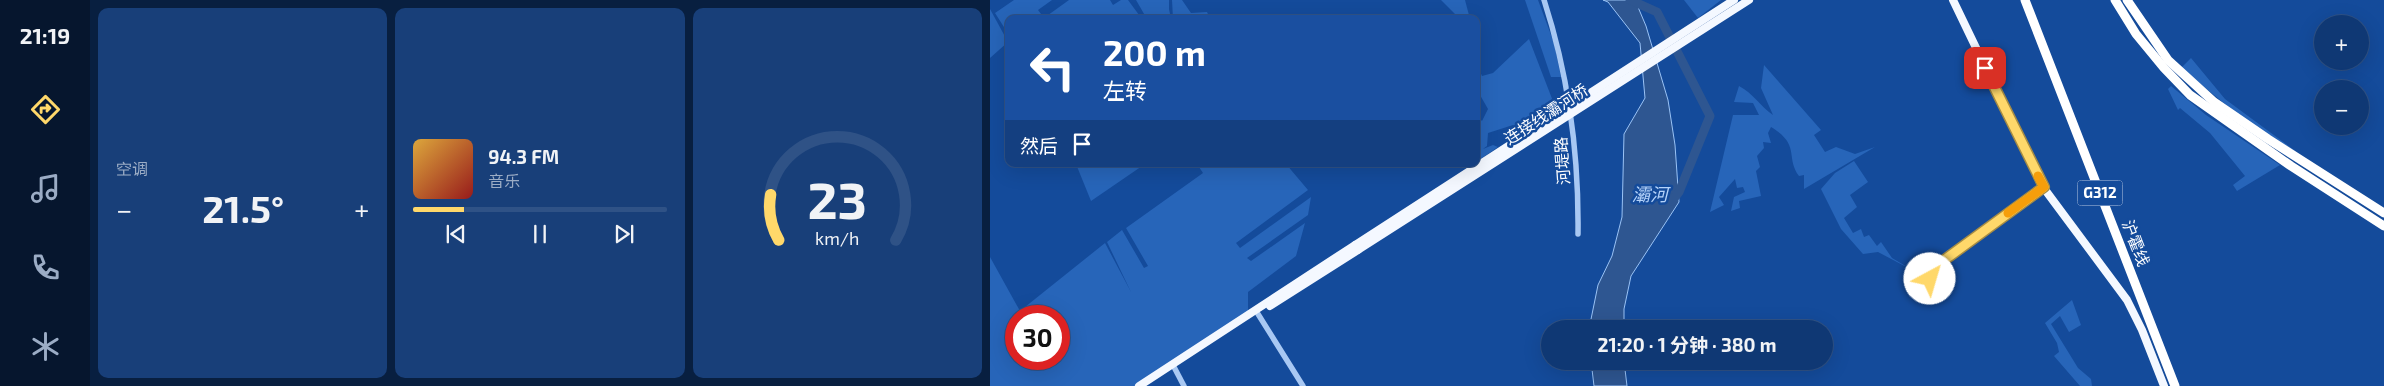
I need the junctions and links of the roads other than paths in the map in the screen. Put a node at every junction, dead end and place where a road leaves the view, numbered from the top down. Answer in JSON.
{"nodes":[{"id":1,"x":1544,"y":0,"type":"edge"},
{"id":2,"x":1734,"y":0,"type":"edge"},
{"id":3,"x":1749,"y":0,"type":"edge"},
{"id":4,"x":1953,"y":0,"type":"edge"},
{"id":5,"x":2025,"y":0,"type":"edge"},
{"id":6,"x":2115,"y":0,"type":"edge"},
{"id":7,"x":2127,"y":0,"type":"edge"},
{"id":8,"x":1479,"y":167,"type":"edge"},
{"id":9,"x":1480,"y":167,"type":"edge"},
{"id":10,"x":2044,"y":187,"type":"junction"},
{"id":11,"x":2384,"y":213,"type":"edge"},
{"id":12,"x":2384,"y":226,"type":"edge"},
{"id":13,"x":1578,"y":234,"type":"dead end"},
{"id":14,"x":1356,"y":248,"type":"junction"},
{"id":15,"x":1927,"y":288,"type":"dead end"},
{"id":16,"x":1258,"y":314,"type":"junction"},
{"id":17,"x":1174,"y":368,"type":"junction"},
{"id":18,"x":1139,"y":386,"type":"edge"},
{"id":19,"x":1146,"y":386,"type":"edge"},
{"id":20,"x":1184,"y":386,"type":"edge"},
{"id":21,"x":1303,"y":386,"type":"edge"},
{"id":22,"x":2164,"y":386,"type":"edge"},
{"id":23,"x":2175,"y":386,"type":"edge"}],
"edges":[{"from":1,"to":13,"type":"street","name":"河堤路"},
{"from":2,"to":9,"type":"main road","name":"连接线灞河桥","bridge":true},
{"from":3,"to":14,"type":"main road","name":"连接线灞河桥","bridge":true},
{"from":4,"to":10,"type":"main road"},
{"from":5,"to":23,"type":"highway","name":"沪霍线","number":"G312"},
{"from":6,"to":12,"type":"highway"},
{"from":7,"to":11,"type":"highway"},
{"from":8,"to":14,"type":"main road","name":"连接线灞河桥","bridge":true},
{"from":10,"to":15,"type":"street"},
{"from":10,"to":22,"type":"main road"},
{"from":14,"to":16,"type":"main road"},
{"from":14,"to":18,"type":"main road"},
{"from":16,"to":17,"type":"main road"},
{"from":16,"to":21,"type":"street"},
{"from":17,"to":19,"type":"main road"},
{"from":17,"to":20,"type":"street"}]}
